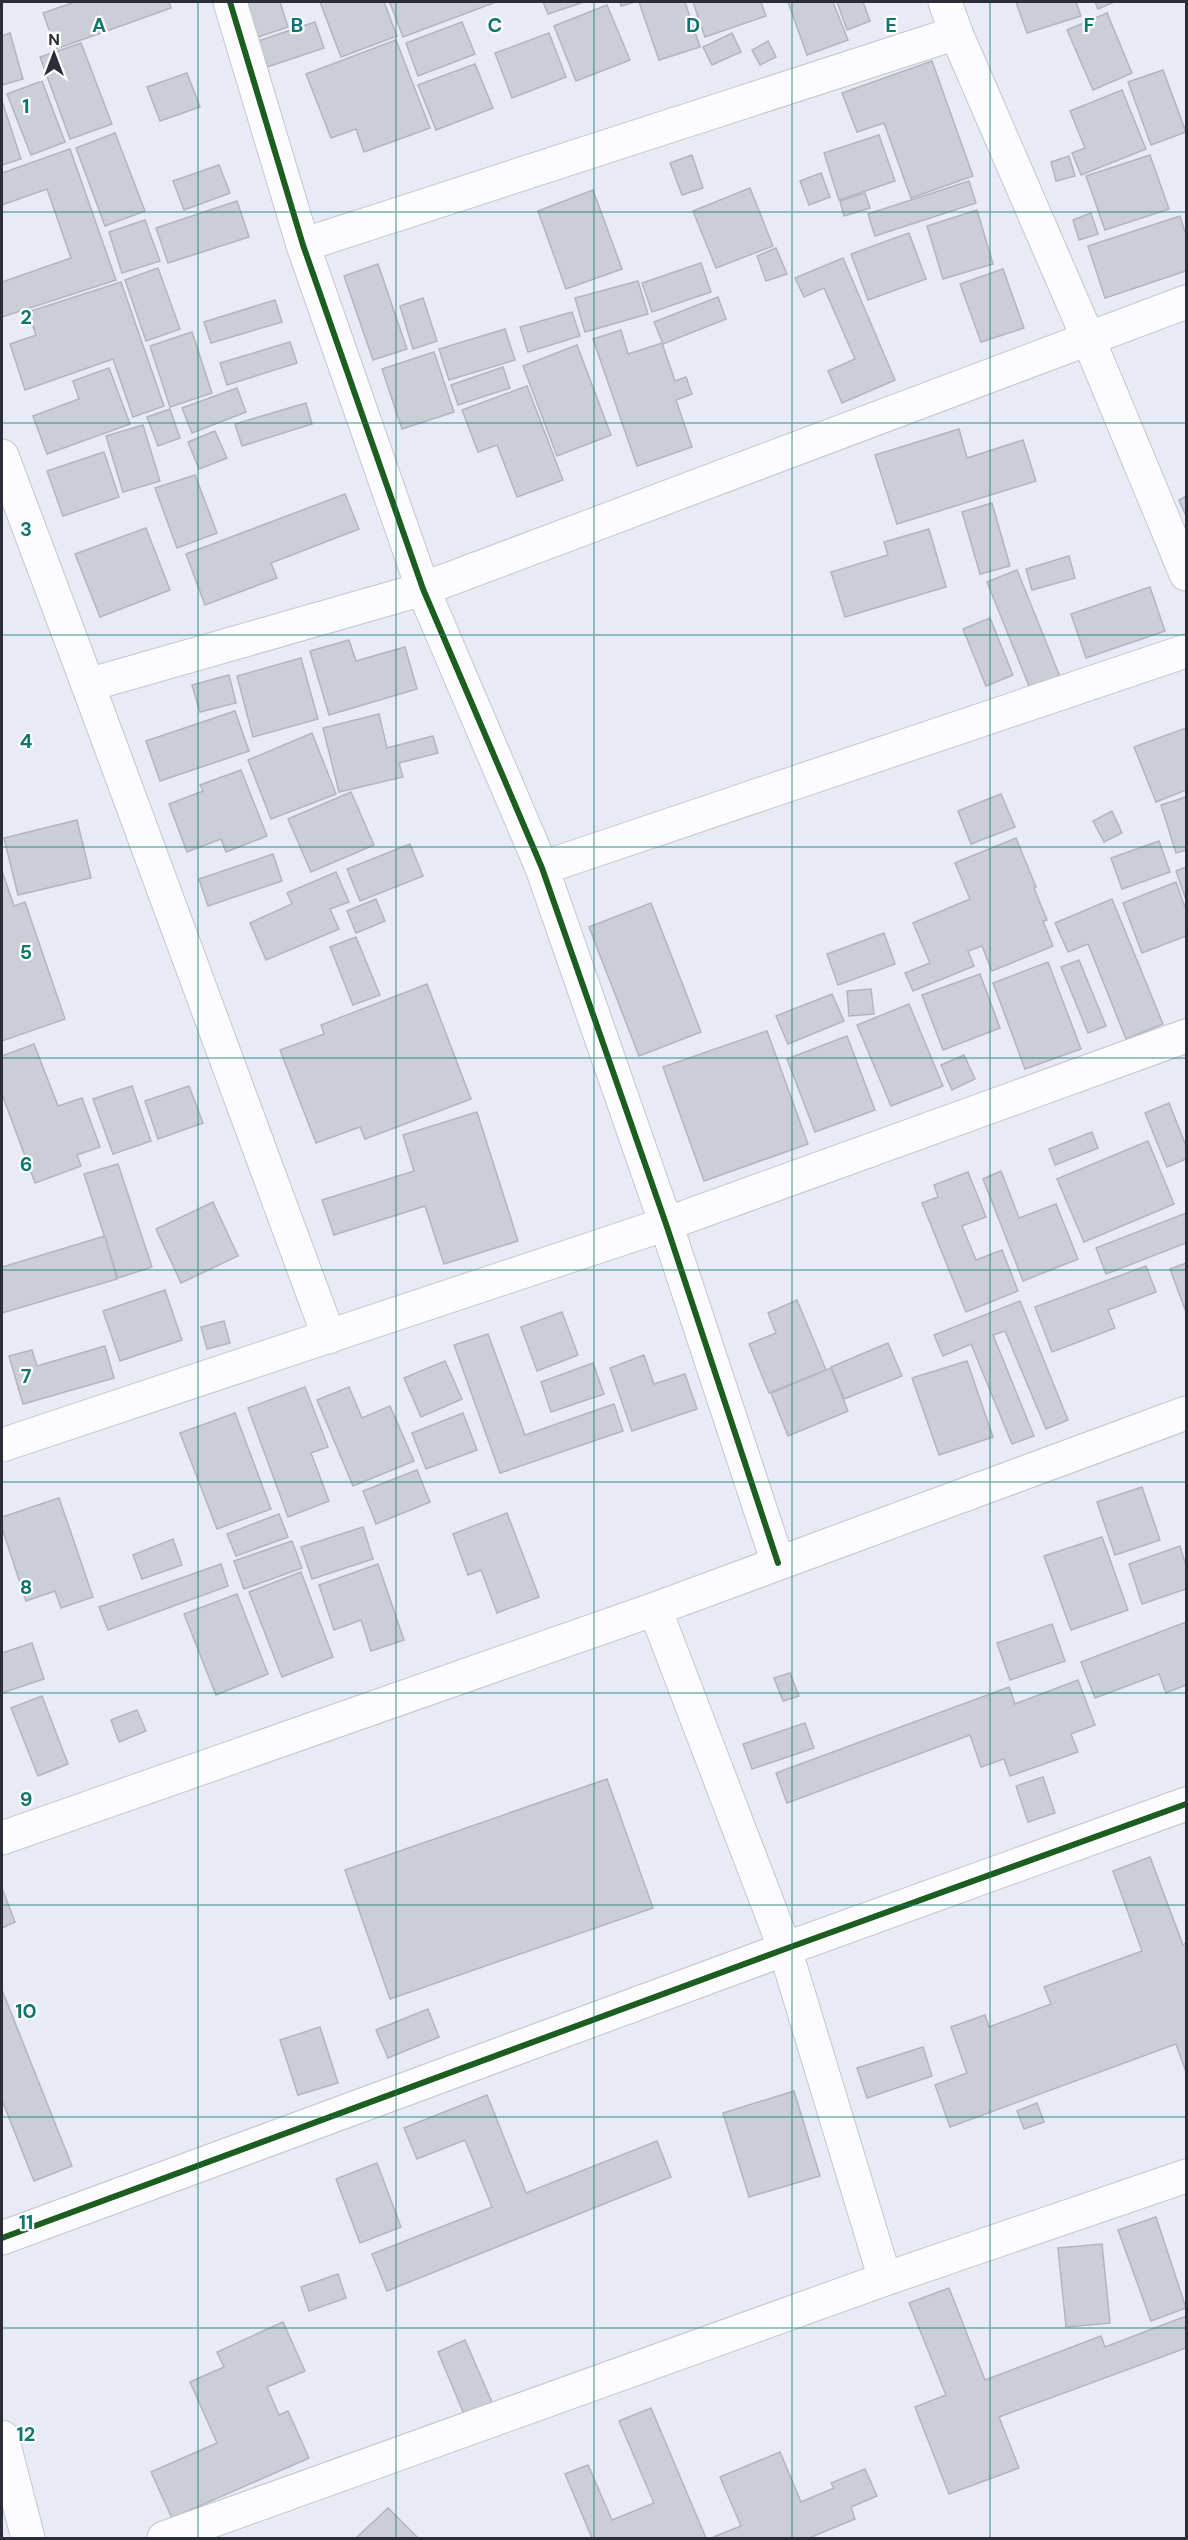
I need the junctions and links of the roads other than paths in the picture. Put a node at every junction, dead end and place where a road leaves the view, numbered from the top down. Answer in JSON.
{"nodes":[{"id":1,"x":230,"y":2,"type":"edge"},
{"id":2,"x":945,"y":2,"type":"edge"},
{"id":3,"x":956,"y":33,"type":"junction"},
{"id":4,"x":303,"y":245,"type":"junction"},
{"id":5,"x":1186,"y":302,"type":"edge"},
{"id":6,"x":1088,"y":338,"type":"junction"},
{"id":7,"x":2,"y":456,"type":"edge"},
{"id":8,"x":1186,"y":574,"type":"edge"},
{"id":9,"x":423,"y":589,"type":"junction"},
{"id":10,"x":1186,"y":651,"type":"edge"},
{"id":11,"x":88,"y":686,"type":"junction"},
{"id":12,"x":542,"y":868,"type":"junction"},
{"id":13,"x":1186,"y":1036,"type":"edge"},
{"id":14,"x":666,"y":1224,"type":"junction"},
{"id":15,"x":329,"y":1338,"type":"junction"},
{"id":16,"x":1186,"y":1413,"type":"edge"},
{"id":17,"x":2,"y":1445,"type":"edge"},
{"id":18,"x":778,"y":1563,"type":"junction"},
{"id":19,"x":655,"y":1609,"type":"junction"},
{"id":20,"x":1186,"y":1804,"type":"edge"},
{"id":21,"x":2,"y":1838,"type":"edge"},
{"id":22,"x":785,"y":1948,"type":"junction"},
{"id":23,"x":1186,"y":2176,"type":"edge"},
{"id":24,"x":2,"y":2238,"type":"edge"},
{"id":25,"x":885,"y":2279,"type":"junction"},
{"id":26,"x":2,"y":2437,"type":"edge"},
{"id":27,"x":28,"y":2538,"type":"edge"},
{"id":28,"x":164,"y":2538,"type":"edge"}],
"edges":[{"from":1,"to":4,"type":"street"},
{"from":2,"to":3,"type":"street"},
{"from":3,"to":4,"type":"street"},
{"from":3,"to":6,"type":"street"},
{"from":4,"to":9,"type":"street"},
{"from":5,"to":6,"type":"street"},
{"from":6,"to":8,"type":"street"},
{"from":6,"to":9,"type":"street"},
{"from":7,"to":11,"type":"street"},
{"from":9,"to":11,"type":"street"},
{"from":9,"to":12,"type":"street"},
{"from":10,"to":12,"type":"street"},
{"from":11,"to":15,"type":"street"},
{"from":12,"to":14,"type":"street"},
{"from":13,"to":14,"type":"street"},
{"from":14,"to":15,"type":"street"},
{"from":14,"to":18,"type":"street"},
{"from":15,"to":17,"type":"street"},
{"from":16,"to":18,"type":"street"},
{"from":18,"to":19,"type":"street"},
{"from":19,"to":21,"type":"street"},
{"from":19,"to":22,"type":"street"},
{"from":20,"to":22,"type":"street"},
{"from":22,"to":24,"type":"street"},
{"from":22,"to":25,"type":"street"},
{"from":23,"to":25,"type":"street"},
{"from":25,"to":28,"type":"street"},
{"from":26,"to":27,"type":"street"}]}
